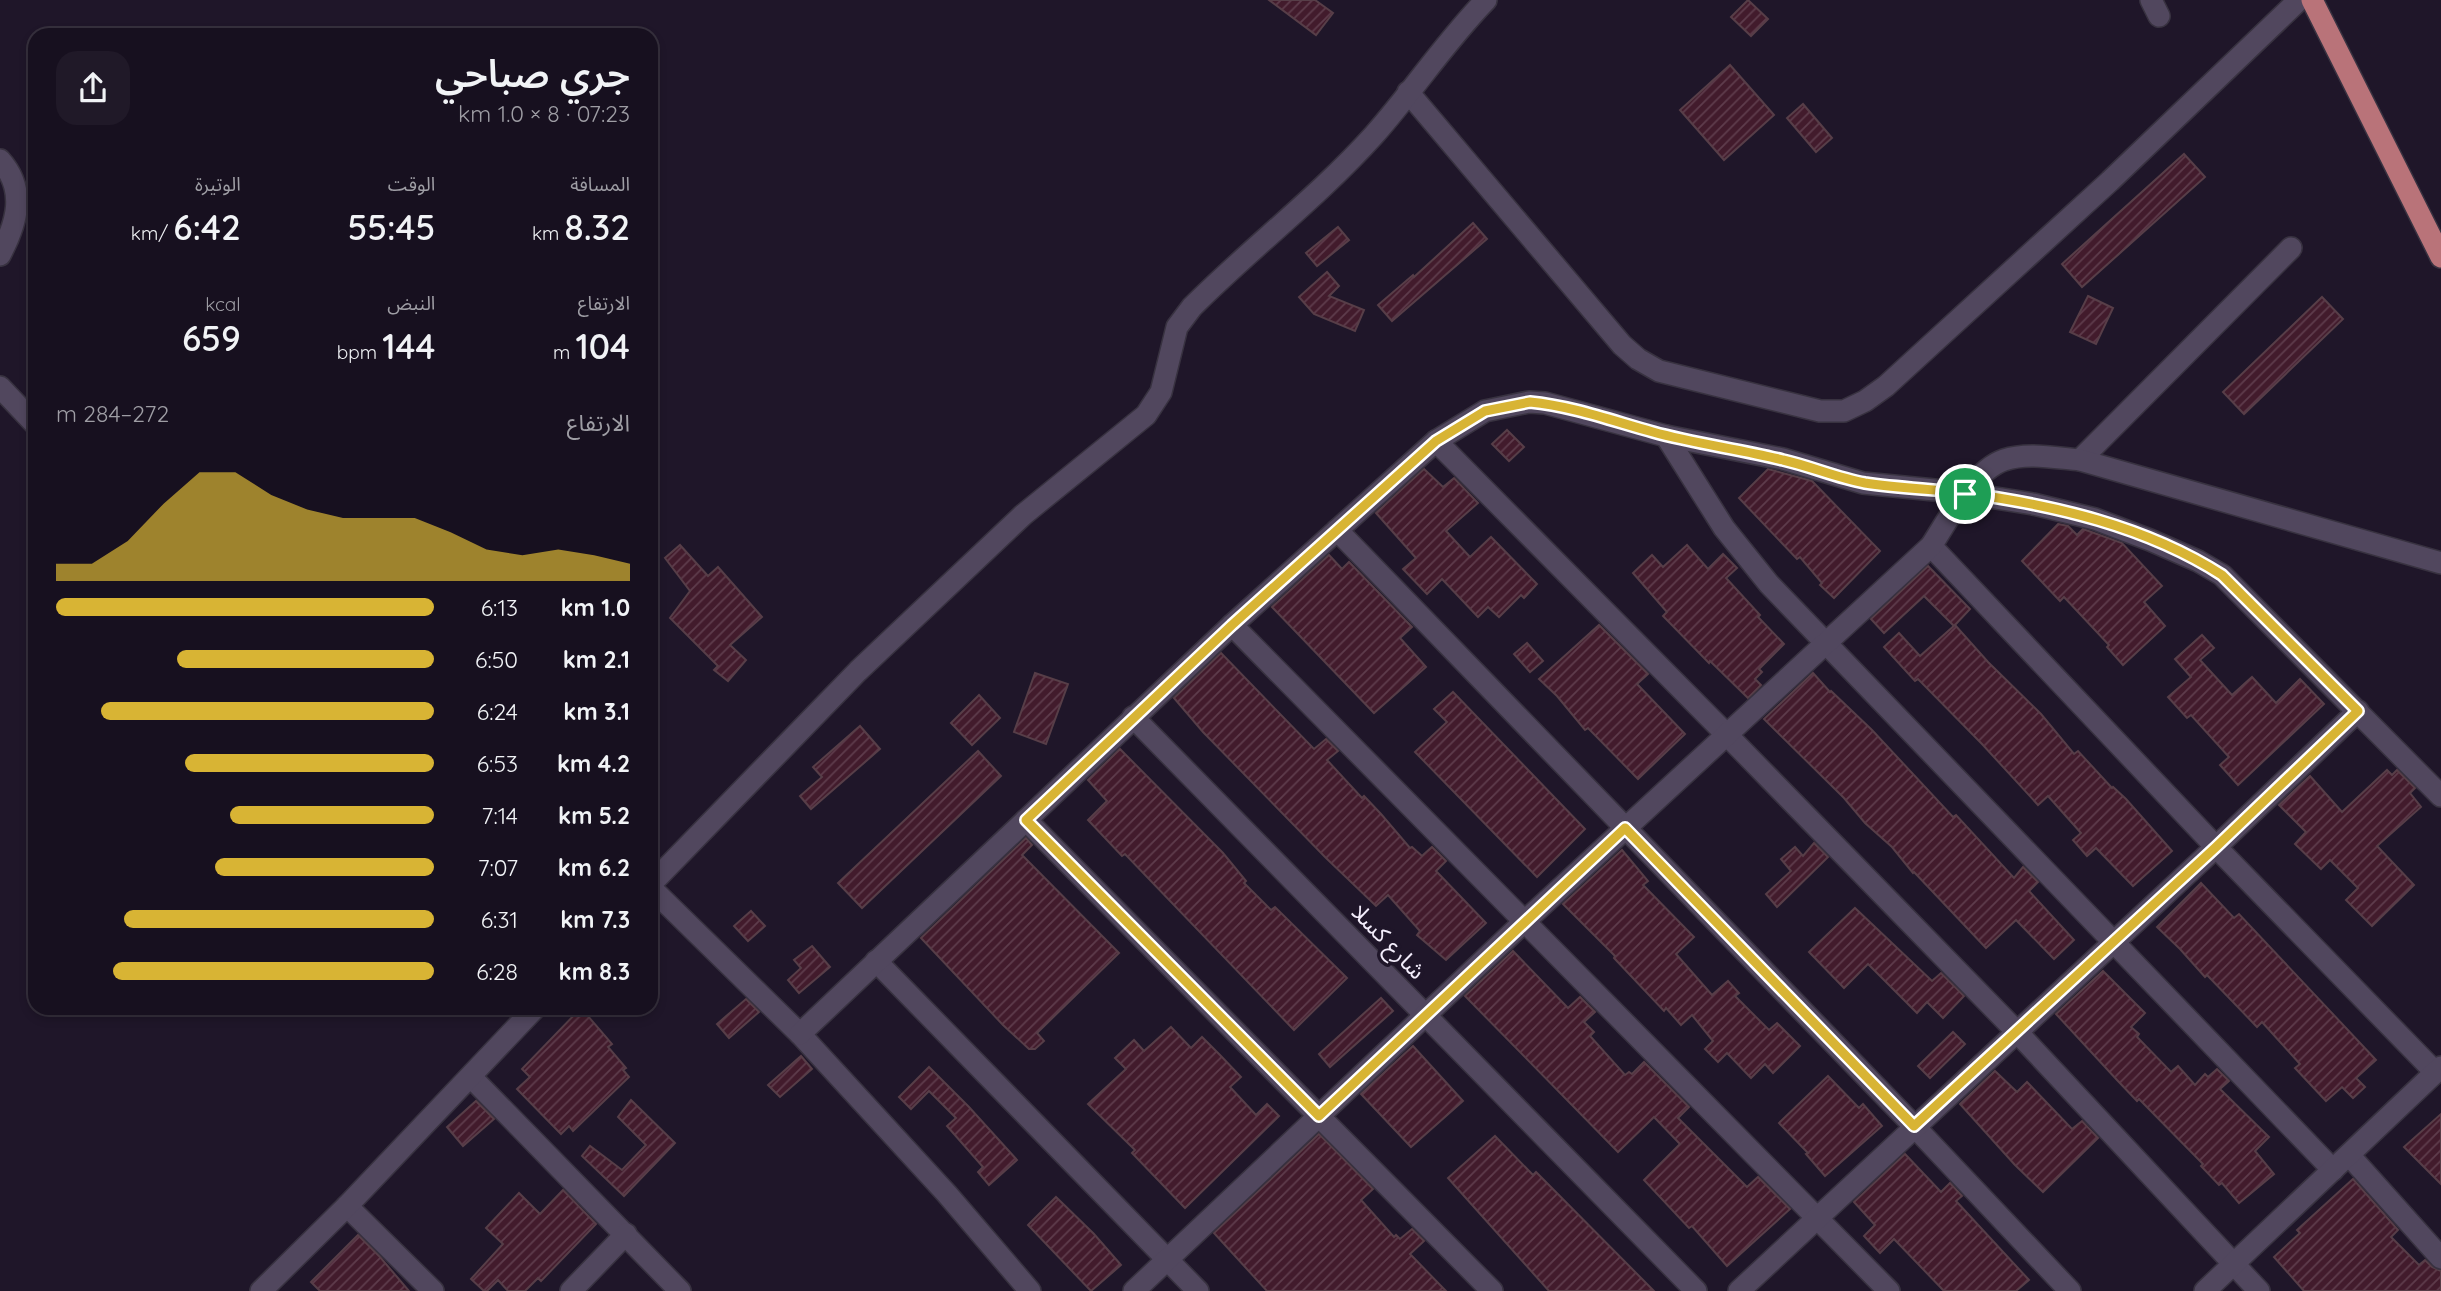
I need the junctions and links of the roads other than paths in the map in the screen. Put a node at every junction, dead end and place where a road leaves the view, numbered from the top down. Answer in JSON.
{"nodes":[{"id":1,"x":1486,"y":0,"type":"edge"},
{"id":2,"x":2299,"y":0,"type":"edge"},
{"id":3,"x":2312,"y":0,"type":"edge"},
{"id":4,"x":1408,"y":92,"type":"junction"},
{"id":5,"x":0,"y":160,"type":"edge"},
{"id":6,"x":2291,"y":248,"type":"dead end"},
{"id":7,"x":0,"y":255,"type":"edge"},
{"id":8,"x":2441,"y":257,"type":"edge"},
{"id":9,"x":0,"y":387,"type":"edge"},
{"id":10,"x":28,"y":417,"type":"edge"},
{"id":11,"x":1666,"y":436,"type":"junction"},
{"id":12,"x":1436,"y":441,"type":"junction"},
{"id":13,"x":2080,"y":460,"type":"junction"},
{"id":14,"x":1965,"y":494,"type":"junction"},
{"id":15,"x":1337,"y":530,"type":"junction"},
{"id":16,"x":1931,"y":546,"type":"junction"},
{"id":17,"x":2441,"y":563,"type":"edge"},
{"id":18,"x":1232,"y":625,"type":"junction"},
{"id":19,"x":1826,"y":643,"type":"junction"},
{"id":20,"x":2358,"y":711,"type":"junction"},
{"id":21,"x":1133,"y":717,"type":"junction"},
{"id":22,"x":1727,"y":735,"type":"junction"},
{"id":23,"x":2441,"y":796,"type":"edge"},
{"id":24,"x":1026,"y":820,"type":"junction"},
{"id":25,"x":1625,"y":828,"type":"junction"},
{"id":26,"x":2216,"y":847,"type":"junction"},
{"id":27,"x":658,"y":879,"type":"edge"},
{"id":28,"x":658,"y":893,"type":"edge"},
{"id":29,"x":1524,"y":922,"type":"junction"},
{"id":30,"x":2113,"y":943,"type":"junction"},
{"id":31,"x":876,"y":961,"type":"junction"},
{"id":32,"x":529,"y":1015,"type":"edge"},
{"id":33,"x":1426,"y":1016,"type":"junction"},
{"id":34,"x":2017,"y":1032,"type":"junction"},
{"id":35,"x":800,"y":1034,"type":"junction"},
{"id":36,"x":2438,"y":1070,"type":"edge"},
{"id":37,"x":471,"y":1077,"type":"junction"},
{"id":38,"x":1319,"y":1116,"type":"junction"},
{"id":39,"x":1914,"y":1126,"type":"junction"},
{"id":40,"x":2349,"y":1155,"type":"junction"},
{"id":41,"x":2333,"y":1170,"type":"junction"},
{"id":42,"x":347,"y":1206,"type":"junction"},
{"id":43,"x":1818,"y":1219,"type":"junction"},
{"id":44,"x":626,"y":1234,"type":"junction"},
{"id":45,"x":2441,"y":1258,"type":"edge"},
{"id":46,"x":1167,"y":1260,"type":"junction"},
{"id":47,"x":2234,"y":1264,"type":"junction"},
{"id":48,"x":261,"y":1291,"type":"edge"},
{"id":49,"x":433,"y":1291,"type":"edge"},
{"id":50,"x":570,"y":1291,"type":"edge"},
{"id":51,"x":680,"y":1291,"type":"edge"},
{"id":52,"x":1030,"y":1291,"type":"edge"},
{"id":53,"x":1134,"y":1291,"type":"edge"},
{"id":54,"x":1198,"y":1291,"type":"edge"},
{"id":55,"x":1492,"y":1291,"type":"edge"},
{"id":56,"x":1696,"y":1291,"type":"edge"},
{"id":57,"x":1739,"y":1291,"type":"edge"},
{"id":58,"x":1889,"y":1291,"type":"edge"},
{"id":59,"x":2070,"y":1291,"type":"edge"},
{"id":60,"x":2205,"y":1291,"type":"edge"},
{"id":61,"x":2259,"y":1291,"type":"edge"}],
"edges":[{"from":1,"to":4,"type":"street"},
{"from":2,"to":4,"type":"street"},
{"from":3,"to":8,"type":"main road"},
{"from":4,"to":27,"type":"street"},
{"from":5,"to":7,"type":"street"},
{"from":6,"to":13,"type":"street"},
{"from":9,"to":10,"type":"street"},
{"from":11,"to":12,"type":"street"},
{"from":11,"to":14,"type":"street"},
{"from":11,"to":19,"type":"street"},
{"from":12,"to":15,"type":"street"},
{"from":12,"to":22,"type":"street"},
{"from":13,"to":14,"type":"street"},
{"from":13,"to":17,"type":"street"},
{"from":14,"to":16,"type":"street"},
{"from":14,"to":20,"type":"street"},
{"from":15,"to":18,"type":"street"},
{"from":15,"to":25,"type":"street"},
{"from":16,"to":19,"type":"street"},
{"from":16,"to":26,"type":"street"},
{"from":18,"to":21,"type":"street"},
{"from":18,"to":29,"type":"street"},
{"from":19,"to":22,"type":"street"},
{"from":19,"to":30,"type":"street"},
{"from":20,"to":23,"type":"street"},
{"from":20,"to":26,"type":"street"},
{"from":21,"to":24,"type":"street"},
{"from":21,"to":33,"type":"street","name":"شارع كسلا"},
{"from":22,"to":25,"type":"street"},
{"from":22,"to":34,"type":"street"},
{"from":24,"to":31,"type":"street"},
{"from":24,"to":38,"type":"street"},
{"from":25,"to":29,"type":"street"},
{"from":25,"to":39,"type":"street"},
{"from":26,"to":30,"type":"street"},
{"from":26,"to":36,"type":"street"},
{"from":28,"to":35,"type":"street"},
{"from":29,"to":33,"type":"street"},
{"from":29,"to":43,"type":"street"},
{"from":30,"to":34,"type":"street"},
{"from":30,"to":41,"type":"street"},
{"from":31,"to":35,"type":"street"},
{"from":31,"to":46,"type":"street"},
{"from":32,"to":37,"type":"street"},
{"from":33,"to":38,"type":"street"},
{"from":33,"to":56,"type":"street","name":"شارع كسلا"},
{"from":34,"to":39,"type":"street"},
{"from":34,"to":47,"type":"street"},
{"from":35,"to":52,"type":"street"},
{"from":36,"to":40,"type":"street"},
{"from":37,"to":42,"type":"street"},
{"from":37,"to":44,"type":"street"},
{"from":38,"to":46,"type":"street"},
{"from":38,"to":55,"type":"street"},
{"from":39,"to":43,"type":"street"},
{"from":39,"to":59,"type":"street"},
{"from":40,"to":41,"type":"street"},
{"from":40,"to":45,"type":"street"},
{"from":41,"to":47,"type":"street"},
{"from":42,"to":48,"type":"street"},
{"from":42,"to":49,"type":"street"},
{"from":43,"to":57,"type":"street"},
{"from":43,"to":58,"type":"street"},
{"from":44,"to":50,"type":"street"},
{"from":44,"to":51,"type":"street"},
{"from":46,"to":53,"type":"street"},
{"from":46,"to":54,"type":"street"},
{"from":47,"to":60,"type":"street"},
{"from":47,"to":61,"type":"street"}]}
